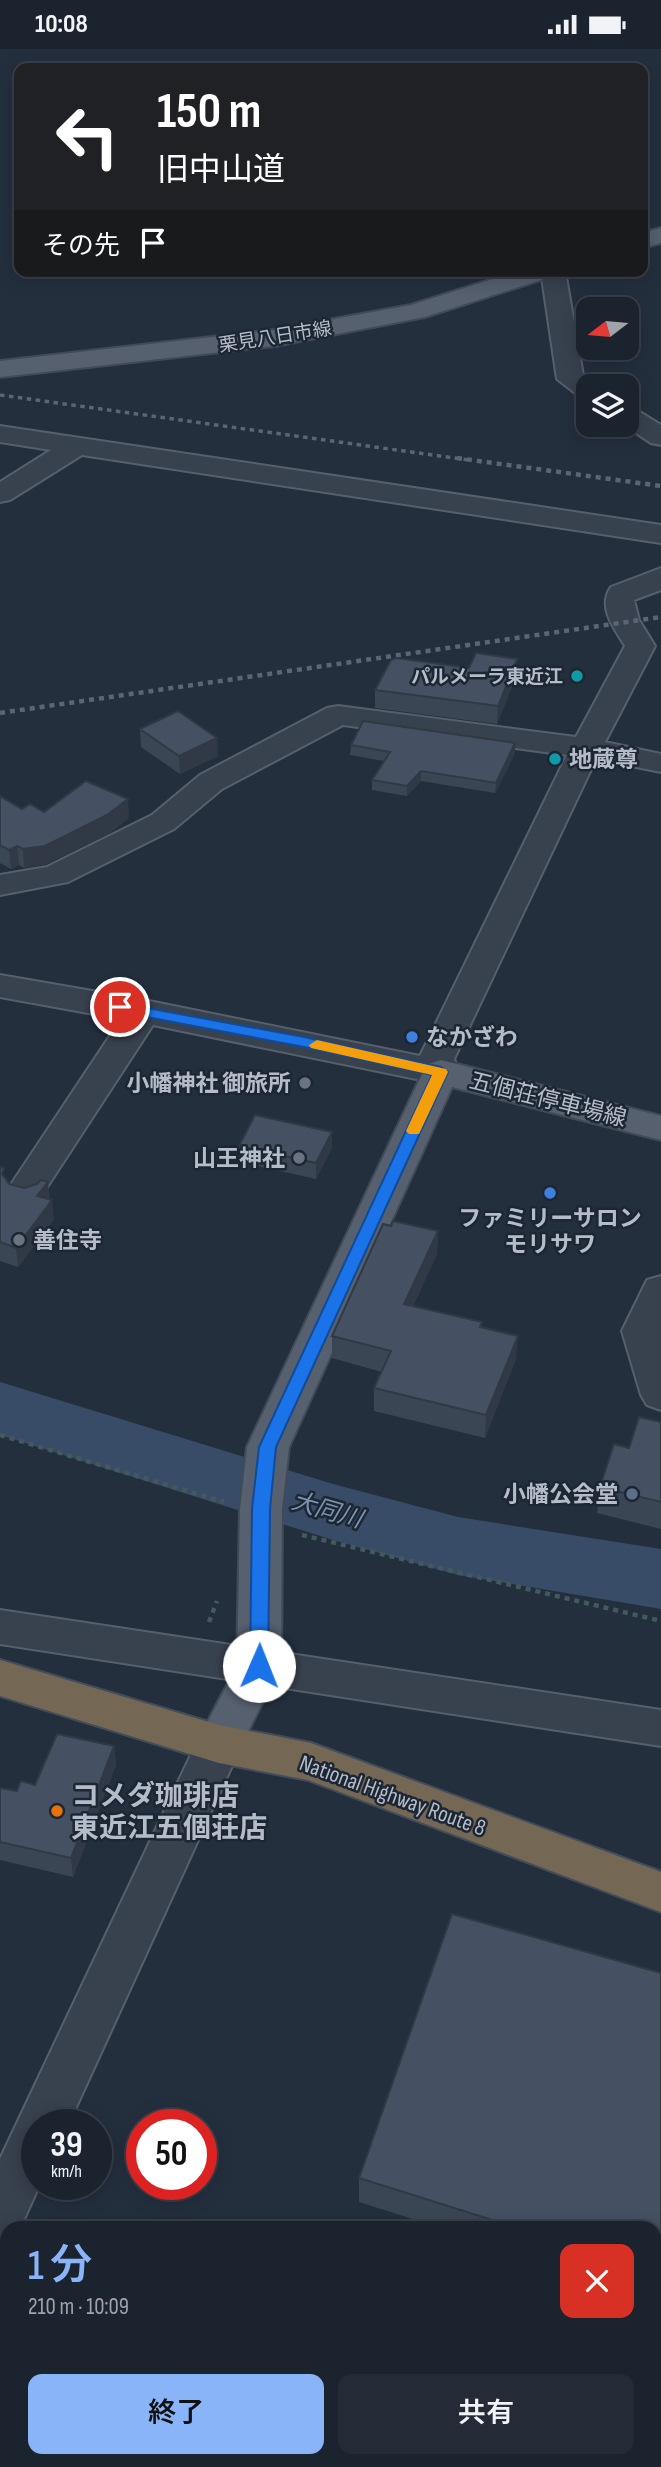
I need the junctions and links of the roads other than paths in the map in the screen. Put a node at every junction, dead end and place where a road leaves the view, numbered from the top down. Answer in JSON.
{"nodes":[{"id":1,"x":525,"y":277,"type":"edge"},
{"id":2,"x":554,"y":277,"type":"edge"},
{"id":3,"x":0,"y":369,"type":"edge"},
{"id":4,"x":576,"y":383,"type":"edge"},
{"id":5,"x":639,"y":423,"type":"edge"},
{"id":6,"x":0,"y":434,"type":"edge"},
{"id":7,"x":661,"y":437,"type":"edge"},
{"id":8,"x":77,"y":446,"type":"junction"},
{"id":9,"x":0,"y":494,"type":"edge"},
{"id":10,"x":661,"y":534,"type":"edge"},
{"id":11,"x":661,"y":577,"type":"edge"},
{"id":12,"x":650,"y":645,"type":"edge"},
{"id":13,"x":586,"y":748,"type":"junction"},
{"id":14,"x":661,"y":763,"type":"edge"},
{"id":15,"x":0,"y":885,"type":"edge"},
{"id":16,"x":0,"y":986,"type":"edge"},
{"id":17,"x":144,"y":1011,"type":"junction"},
{"id":18,"x":441,"y":1072,"type":"junction"},
{"id":19,"x":661,"y":1128,"type":"edge"},
{"id":20,"x":25,"y":1192,"type":"edge"},
{"id":21,"x":661,"y":1290,"type":"edge"},
{"id":22,"x":661,"y":1395,"type":"edge"},
{"id":23,"x":0,"y":1627,"type":"edge"},
{"id":24,"x":259,"y":1666,"type":"junction"},
{"id":25,"x":0,"y":1678,"type":"edge"},
{"id":26,"x":661,"y":1728,"type":"edge"},
{"id":27,"x":219,"y":1744,"type":"junction"},
{"id":28,"x":661,"y":1892,"type":"edge"},
{"id":29,"x":49,"y":2109,"type":"edge"},
{"id":30,"x":21,"y":2170,"type":"edge"},
{"id":31,"x":0,"y":2215,"type":"edge"}],
"edges":[{"from":1,"to":3,"type":"main road","name":"栗見八日市線"},
{"from":2,"to":4,"type":"street"},
{"from":5,"to":7,"type":"street"},
{"from":6,"to":8,"type":"street"},
{"from":8,"to":9,"type":"street"},
{"from":8,"to":10,"type":"street"},
{"from":11,"to":12,"type":"street"},
{"from":12,"to":13,"type":"street"},
{"from":13,"to":14,"type":"street"},
{"from":13,"to":15,"type":"street"},
{"from":13,"to":18,"type":"street"},
{"from":16,"to":17,"type":"street"},
{"from":17,"to":18,"type":"street"},
{"from":17,"to":20,"type":"street"},
{"from":18,"to":19,"type":"main road","name":"五個荘停車場線"},
{"from":18,"to":24,"type":"main road","name":"五個荘停車場線"},
{"from":21,"to":22,"type":"street"},
{"from":23,"to":24,"type":"street"},
{"from":24,"to":26,"type":"street"},
{"from":24,"to":27,"type":"main road","name":"五個荘停車場線"},
{"from":25,"to":27,"type":"highway","name":"National Highway Route 8"},
{"from":27,"to":28,"type":"highway","name":"National Highway Route 8"},
{"from":27,"to":29,"type":"street"},
{"from":30,"to":31,"type":"street"}]}
